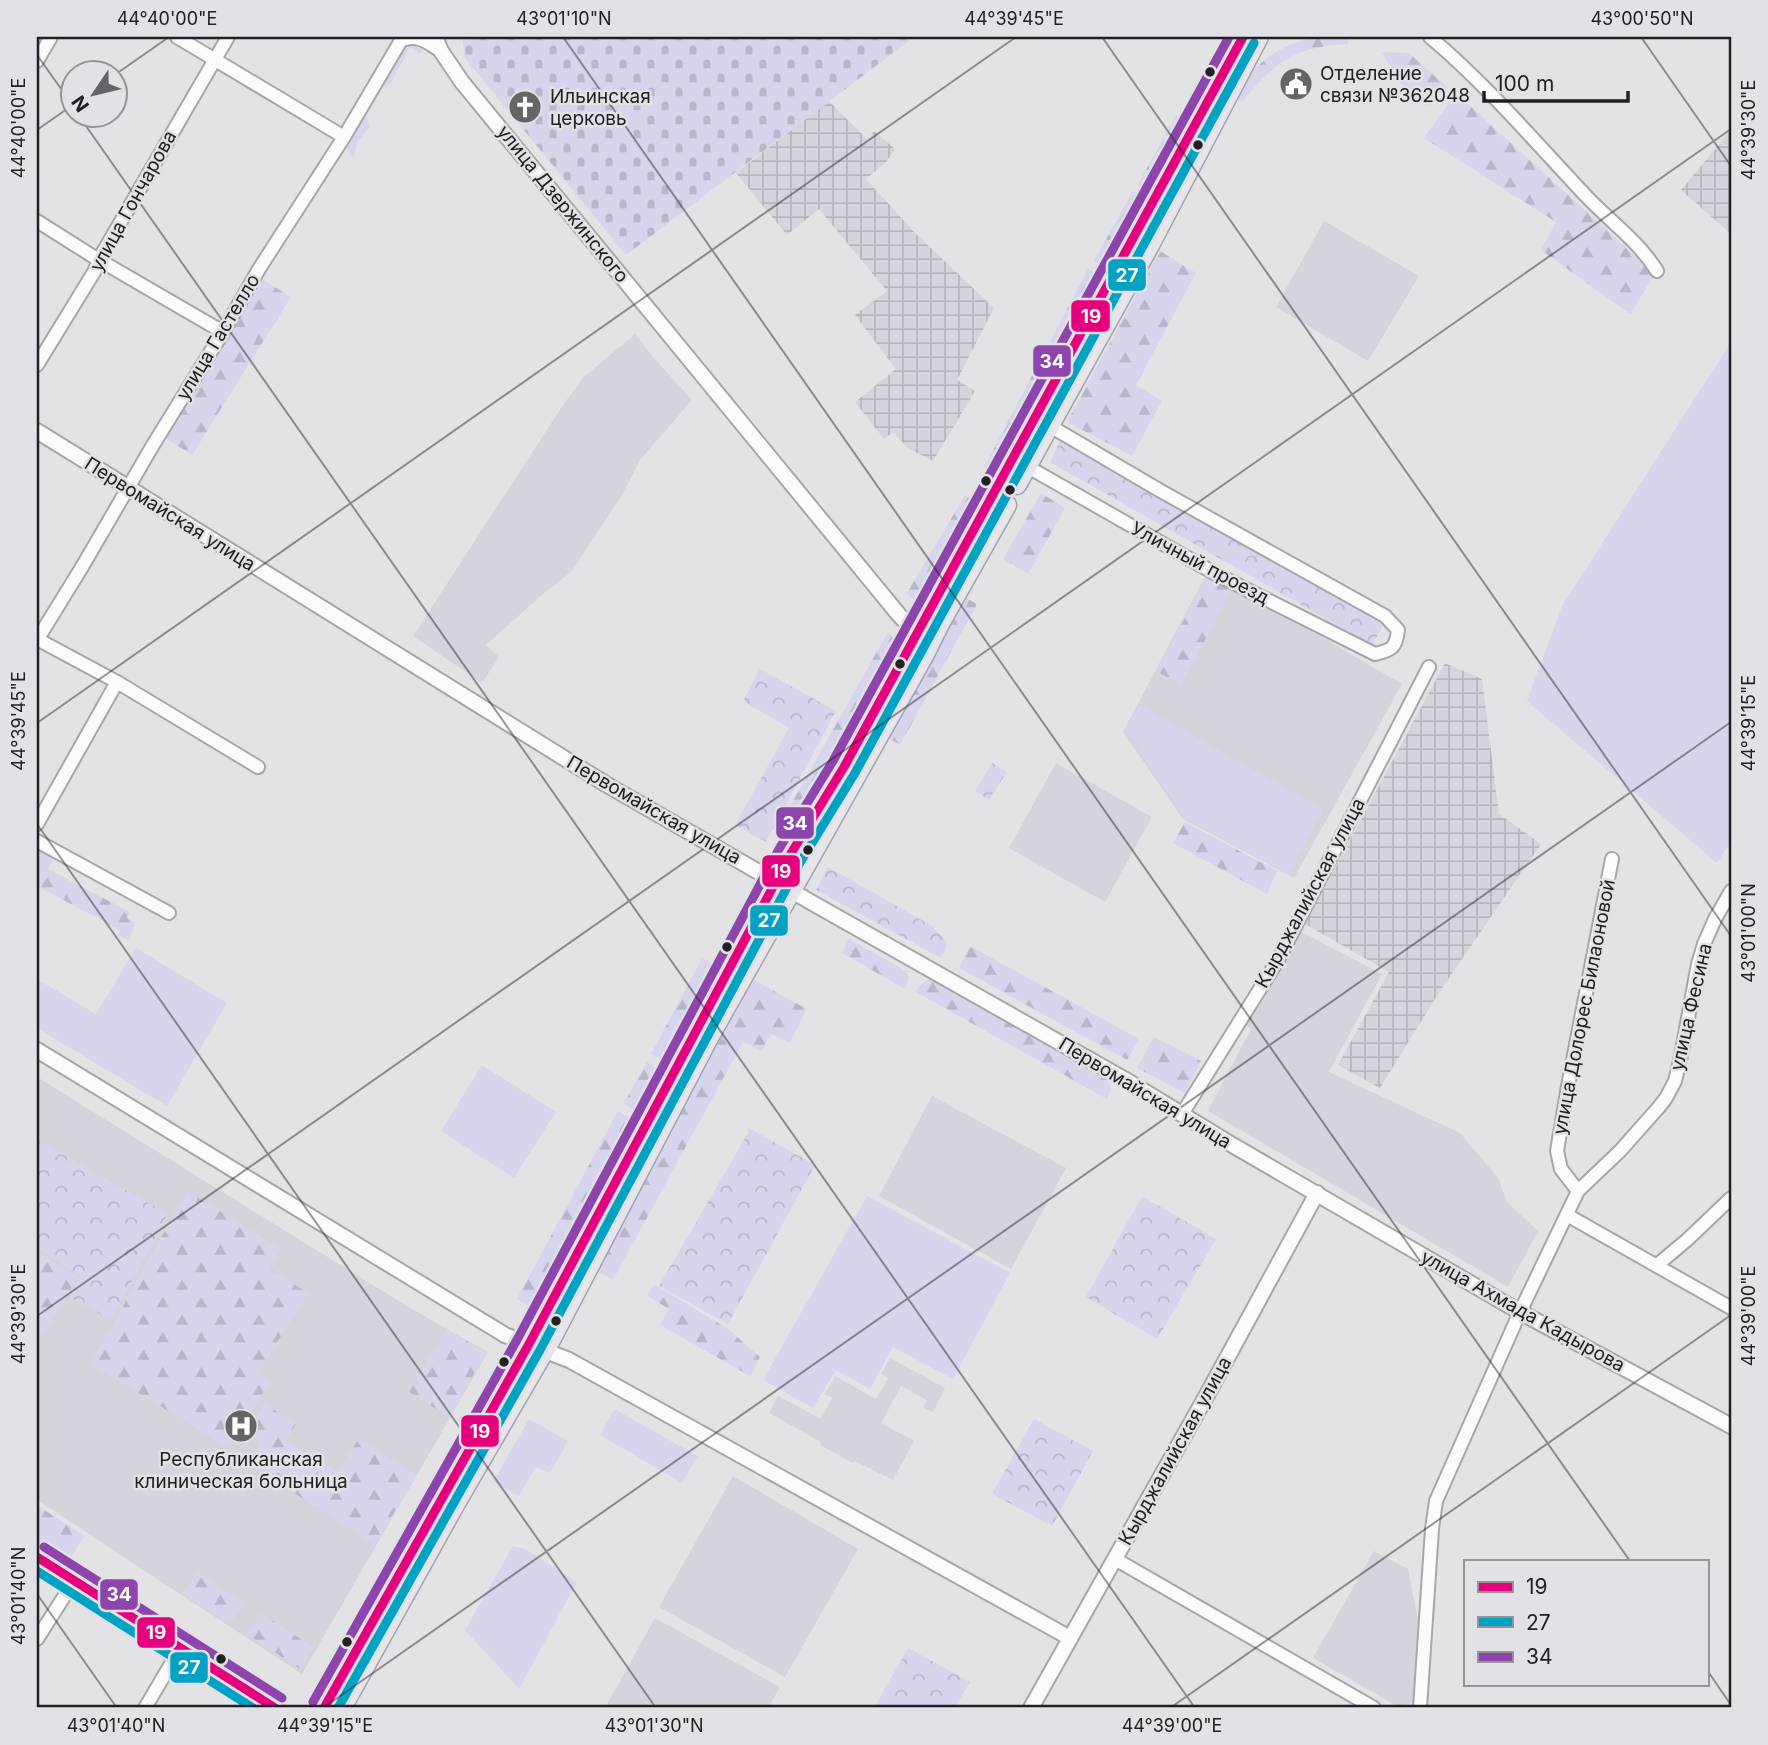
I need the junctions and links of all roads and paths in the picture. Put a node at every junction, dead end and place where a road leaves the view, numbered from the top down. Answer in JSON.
{"nodes":[{"id":1,"x":51,"y":37,"type":"edge"},
{"id":2,"x":177,"y":37,"type":"edge"},
{"id":3,"x":228,"y":37,"type":"edge"},
{"id":4,"x":435,"y":37,"type":"edge"},
{"id":5,"x":1243,"y":37,"type":"edge"},
{"id":6,"x":1259,"y":37,"type":"edge"},
{"id":7,"x":1430,"y":37,"type":"edge"},
{"id":8,"x":402,"y":38,"type":"edge"},
{"id":9,"x":440,"y":51,"type":"junction"},
{"id":10,"x":214,"y":59,"type":"junction"},
{"id":11,"x":37,"y":61,"type":"edge"},
{"id":12,"x":344,"y":137,"type":"junction"},
{"id":13,"x":37,"y":221,"type":"edge"},
{"id":14,"x":100,"y":259,"type":"junction"},
{"id":15,"x":1657,"y":271,"type":"dead end"},
{"id":16,"x":223,"y":332,"type":"junction"},
{"id":17,"x":37,"y":365,"type":"edge"},
{"id":18,"x":1050,"y":426,"type":"junction"},
{"id":19,"x":37,"y":431,"type":"edge"},
{"id":20,"x":1028,"y":467,"type":"junction"},
{"id":21,"x":1017,"y":485,"type":"dead end"},
{"id":22,"x":130,"y":488,"type":"junction"},
{"id":23,"x":1007,"y":505,"type":"dead end"},
{"id":24,"x":37,"y":640,"type":"edge"},
{"id":25,"x":923,"y":640,"type":"junction"},
{"id":26,"x":1429,"y":667,"type":"dead end"},
{"id":27,"x":117,"y":682,"type":"junction"},
{"id":28,"x":258,"y":767,"type":"dead end"},
{"id":29,"x":37,"y":824,"type":"edge"},
{"id":30,"x":37,"y":841,"type":"edge"},
{"id":31,"x":1612,"y":859,"type":"dead end"},
{"id":32,"x":784,"y":886,"type":"junction"},
{"id":33,"x":1731,"y":891,"type":"edge"},
{"id":34,"x":169,"y":913,"type":"dead end"},
{"id":35,"x":37,"y":1050,"type":"edge"},
{"id":36,"x":1182,"y":1114,"type":"junction"},
{"id":37,"x":1578,"y":1191,"type":"junction"},
{"id":38,"x":1317,"y":1193,"type":"junction"},
{"id":39,"x":1731,"y":1198,"type":"edge"},
{"id":40,"x":1567,"y":1215,"type":"junction"},
{"id":41,"x":1657,"y":1265,"type":"junction"},
{"id":42,"x":1731,"y":1308,"type":"edge"},
{"id":43,"x":1520,"y":1312,"type":"junction"},
{"id":44,"x":537,"y":1347,"type":"junction"},
{"id":45,"x":1731,"y":1426,"type":"edge"},
{"id":46,"x":37,"y":1557,"type":"edge"},
{"id":47,"x":1115,"y":1559,"type":"junction"},
{"id":48,"x":74,"y":1581,"type":"junction"},
{"id":49,"x":1070,"y":1638,"type":"junction"},
{"id":50,"x":37,"y":1639,"type":"edge"},
{"id":51,"x":181,"y":1647,"type":"junction"},
{"id":52,"x":145,"y":1708,"type":"edge"},
{"id":53,"x":275,"y":1708,"type":"edge"},
{"id":54,"x":324,"y":1708,"type":"edge"},
{"id":55,"x":342,"y":1708,"type":"edge"},
{"id":56,"x":1031,"y":1708,"type":"edge"},
{"id":57,"x":1374,"y":1708,"type":"edge"},
{"id":58,"x":1420,"y":1708,"type":"edge"}],
"edges":[{"from":1,"to":11,"type":"street"},
{"from":2,"to":10,"type":"street"},
{"from":3,"to":10,"type":"street","name":"улица Гончарова"},
{"from":4,"to":9,"type":"street","name":"улица Дзержинского"},
{"from":5,"to":25,"type":"main road"},
{"from":6,"to":18,"type":"main road"},
{"from":7,"to":15,"type":"street"},
{"from":8,"to":9,"type":"street"},
{"from":8,"to":12,"type":"street","name":"улица Гастелло"},
{"from":9,"to":25,"type":"street","name":"улица Дзержинского"},
{"from":10,"to":12,"type":"street"},
{"from":10,"to":14,"type":"street","name":"улица Гончарова"},
{"from":12,"to":16,"type":"street","name":"улица Гастелло"},
{"from":13,"to":14,"type":"street"},
{"from":14,"to":16,"type":"street"},
{"from":14,"to":17,"type":"street","name":"улица Гончарова"},
{"from":16,"to":22,"type":"street","name":"улица Гастелло"},
{"from":18,"to":20,"type":"main road"},
{"from":18,"to":20,"type":"street","name":"Уличный проезд"},
{"from":19,"to":22,"type":"street","name":"Первомайская улица"},
{"from":20,"to":21,"type":"main road"},
{"from":22,"to":24,"type":"street","name":"улица Гастелло"},
{"from":22,"to":32,"type":"street","name":"Первомайская улица"},
{"from":23,"to":25,"type":"main road"},
{"from":24,"to":27,"type":"street"},
{"from":25,"to":32,"type":"main road"},
{"from":26,"to":36,"type":"street","name":"Кырджалийская улица"},
{"from":27,"to":28,"type":"street"},
{"from":27,"to":29,"type":"street"},
{"from":30,"to":34,"type":"street"},
{"from":31,"to":37,"type":"street","name":"улица Долорес Билаоновой"},
{"from":32,"to":36,"type":"street","name":"Первомайская улица"},
{"from":32,"to":44,"type":"main road"},
{"from":33,"to":37,"type":"street","name":"улица Фесина"},
{"from":35,"to":44,"type":"street"},
{"from":36,"to":38,"type":"street","name":"Первомайская улица"},
{"from":37,"to":40,"type":"street","name":"улица Фесина"},
{"from":38,"to":43,"type":"street","name":"улица Ахмада Кадырова"},
{"from":38,"to":47,"type":"street","name":"Кырджалийская улица"},
{"from":39,"to":41,"type":"street"},
{"from":40,"to":41,"type":"street"},
{"from":40,"to":43,"type":"street","name":"улица Фесина"},
{"from":41,"to":42,"type":"street"},
{"from":43,"to":45,"type":"street","name":"улица Ахмада Кадырова"},
{"from":43,"to":58,"type":"street","name":"улица Фесина"},
{"from":44,"to":49,"type":"street"},
{"from":44,"to":54,"type":"main road"},
{"from":44,"to":55,"type":"main road"},
{"from":46,"to":48,"type":"main road"},
{"from":47,"to":49,"type":"street","name":"Кырджалийская улица"},
{"from":47,"to":57,"type":"street"},
{"from":48,"to":50,"type":"street"},
{"from":48,"to":51,"type":"main road"},
{"from":49,"to":56,"type":"street","name":"Кырджалийская улица"},
{"from":51,"to":52,"type":"street"},
{"from":51,"to":53,"type":"main road"}]}
